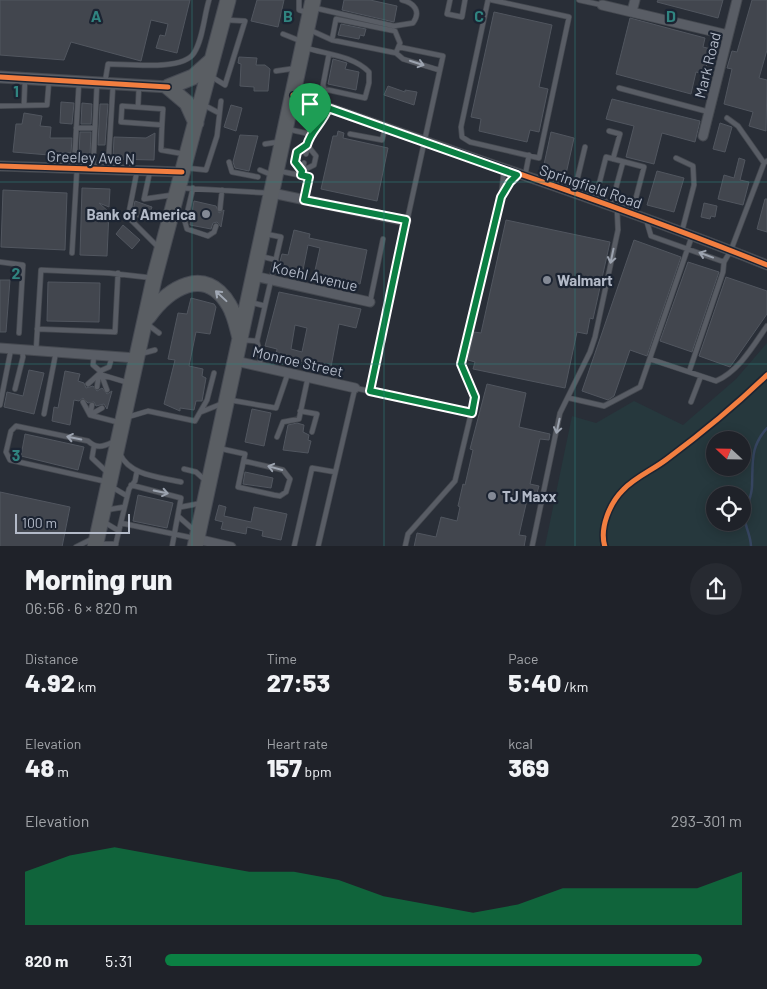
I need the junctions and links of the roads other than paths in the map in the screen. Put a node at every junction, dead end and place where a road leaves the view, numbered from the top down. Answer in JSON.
{"nodes":[{"id":1,"x":208,"y":0,"type":"edge"},
{"id":2,"x":228,"y":0,"type":"edge"},
{"id":3,"x":402,"y":0,"type":"edge"},
{"id":4,"x":450,"y":0,"type":"edge"},
{"id":5,"x":465,"y":0,"type":"edge"},
{"id":6,"x":488,"y":0,"type":"edge"},
{"id":7,"x":492,"y":0,"type":"edge"},
{"id":8,"x":579,"y":0,"type":"edge"},
{"id":9,"x":635,"y":0,"type":"edge"},
{"id":10,"x":737,"y":0,"type":"edge"},
{"id":11,"x":602,"y":5,"type":"joint"},
{"id":12,"x":632,"y":11,"type":"junction"},
{"id":13,"x":223,"y":20,"type":"junction"},
{"id":14,"x":306,"y":20,"type":"edge"},
{"id":15,"x":283,"y":34,"type":"dead end"},
{"id":16,"x":728,"y":35,"type":"junction"},
{"id":17,"x":332,"y":40,"type":"junction"},
{"id":18,"x":399,"y":47,"type":"junction"},
{"id":19,"x":396,"y":53,"type":"junction"},
{"id":20,"x":329,"y":54,"type":"junction"},
{"id":21,"x":213,"y":59,"type":"junction"},
{"id":22,"x":298,"y":68,"type":"junction"},
{"id":23,"x":276,"y":70,"type":"dead end"},
{"id":24,"x":439,"y":70,"type":"junction"},
{"id":25,"x":209,"y":74,"type":"junction"},
{"id":26,"x":0,"y":77,"type":"edge"},
{"id":27,"x":25,"y":78,"type":"junction"},
{"id":28,"x":49,"y":80,"type":"junction"},
{"id":29,"x":0,"y":81,"type":"edge"},
{"id":30,"x":79,"y":81,"type":"junction"},
{"id":31,"x":105,"y":83,"type":"junction"},
{"id":32,"x":139,"y":85,"type":"junction"},
{"id":33,"x":168,"y":87,"type":"junction"},
{"id":34,"x":619,"y":88,"type":"dead end"},
{"id":35,"x":292,"y":95,"type":"junction"},
{"id":36,"x":221,"y":101,"type":"dead end"},
{"id":37,"x":201,"y":103,"type":"junction"},
{"id":38,"x":24,"y":105,"type":"junction"},
{"id":39,"x":0,"y":106,"type":"edge"},
{"id":40,"x":138,"y":107,"type":"junction"},
{"id":41,"x":328,"y":108,"type":"junction"},
{"id":42,"x":709,"y":112,"type":"junction"},
{"id":43,"x":219,"y":113,"type":"junction"},
{"id":44,"x":727,"y":118,"type":"dead end"},
{"id":45,"x":196,"y":123,"type":"junction"},
{"id":46,"x":162,"y":125,"type":"junction"},
{"id":47,"x":76,"y":128,"type":"junction"},
{"id":48,"x":95,"y":128,"type":"junction"},
{"id":49,"x":385,"y":129,"type":"junction"},
{"id":50,"x":609,"y":131,"type":"dead end"},
{"id":51,"x":310,"y":134,"type":"junction"},
{"id":52,"x":350,"y":134,"type":"dead end"},
{"id":53,"x":284,"y":135,"type":"junction"},
{"id":54,"x":704,"y":136,"type":"dead end"},
{"id":55,"x":423,"y":142,"type":"junction"},
{"id":56,"x":265,"y":144,"type":"dead end"},
{"id":57,"x":307,"y":145,"type":"junction"},
{"id":58,"x":585,"y":147,"type":"dead end"},
{"id":59,"x":306,"y":154,"type":"dead end"},
{"id":60,"x":529,"y":155,"type":"junction"},
{"id":61,"x":676,"y":158,"type":"dead end"},
{"id":62,"x":613,"y":159,"type":"junction"},
{"id":63,"x":229,"y":162,"type":"dead end"},
{"id":64,"x":623,"y":162,"type":"junction"},
{"id":65,"x":766,"y":162,"type":"edge"},
{"id":66,"x":304,"y":163,"type":"dead end"},
{"id":67,"x":184,"y":165,"type":"junction"},
{"id":68,"x":0,"y":166,"type":"edge"},
{"id":69,"x":75,"y":168,"type":"junction"},
{"id":70,"x":93,"y":169,"type":"junction"},
{"id":71,"x":108,"y":170,"type":"junction"},
{"id":72,"x":260,"y":170,"type":"dead end"},
{"id":73,"x":504,"y":170,"type":"junction"},
{"id":74,"x":138,"y":171,"type":"junction"},
{"id":75,"x":150,"y":171,"type":"junction"},
{"id":76,"x":302,"y":173,"type":"junction"},
{"id":77,"x":276,"y":174,"type":"junction"},
{"id":78,"x":521,"y":176,"type":"junction"},
{"id":79,"x":258,"y":177,"type":"dead end"},
{"id":80,"x":182,"y":190,"type":"junction"},
{"id":81,"x":222,"y":190,"type":"junction"},
{"id":82,"x":272,"y":193,"type":"junction"},
{"id":83,"x":574,"y":193,"type":"junction"},
{"id":84,"x":501,"y":197,"type":"junction"},
{"id":85,"x":304,"y":200,"type":"junction"},
{"id":86,"x":595,"y":200,"type":"junction"},
{"id":87,"x":614,"y":207,"type":"junction"},
{"id":88,"x":220,"y":209,"type":"dead end"},
{"id":89,"x":632,"y":213,"type":"junction"},
{"id":90,"x":646,"y":218,"type":"junction"},
{"id":91,"x":406,"y":220,"type":"junction"},
{"id":92,"x":216,"y":226,"type":"dead end"},
{"id":93,"x":682,"y":231,"type":"junction"},
{"id":94,"x":263,"y":234,"type":"junction"},
{"id":95,"x":692,"y":236,"type":"junction"},
{"id":96,"x":383,"y":239,"type":"dead end"},
{"id":97,"x":688,"y":248,"type":"junction"},
{"id":98,"x":161,"y":250,"type":"junction"},
{"id":99,"x":731,"y":250,"type":"junction"},
{"id":100,"x":72,"y":253,"type":"dead end"},
{"id":101,"x":258,"y":256,"type":"junction"},
{"id":102,"x":276,"y":260,"type":"junction"},
{"id":103,"x":0,"y":262,"type":"edge"},
{"id":104,"x":724,"y":262,"type":"junction"},
{"id":105,"x":767,"y":265,"type":"edge"},
{"id":106,"x":118,"y":273,"type":"junction"},
{"id":107,"x":254,"y":276,"type":"junction"},
{"id":108,"x":154,"y":278,"type":"junction"},
{"id":109,"x":272,"y":280,"type":"junction"},
{"id":110,"x":249,"y":302,"type":"junction"},
{"id":111,"x":370,"y":302,"type":"joint"},
{"id":112,"x":264,"y":306,"type":"junction"},
{"id":113,"x":144,"y":322,"type":"junction"},
{"id":114,"x":767,"y":326,"type":"edge"},
{"id":115,"x":37,"y":329,"type":"junction"},
{"id":116,"x":19,"y":333,"type":"dead end"},
{"id":117,"x":159,"y":333,"type":"dead end"},
{"id":118,"x":241,"y":339,"type":"junction"},
{"id":119,"x":257,"y":341,"type":"junction"},
{"id":120,"x":0,"y":348,"type":"edge"},
{"id":121,"x":11,"y":349,"type":"junction"},
{"id":122,"x":22,"y":350,"type":"junction"},
{"id":123,"x":156,"y":350,"type":"dead end"},
{"id":124,"x":36,"y":351,"type":"junction"},
{"id":125,"x":56,"y":352,"type":"junction"},
{"id":126,"x":94,"y":355,"type":"junction"},
{"id":127,"x":113,"y":356,"type":"junction"},
{"id":128,"x":137,"y":356,"type":"junction"},
{"id":129,"x":650,"y":358,"type":"junction"},
{"id":130,"x":236,"y":361,"type":"junction"},
{"id":131,"x":260,"y":366,"type":"junction"},
{"id":132,"x":100,"y":372,"type":"junction"},
{"id":133,"x":689,"y":372,"type":"junction"},
{"id":134,"x":214,"y":373,"type":"dead end"},
{"id":135,"x":288,"y":373,"type":"junction"},
{"id":136,"x":701,"y":376,"type":"junction"},
{"id":137,"x":308,"y":377,"type":"junction"},
{"id":138,"x":131,"y":383,"type":"junction"},
{"id":139,"x":88,"y":384,"type":"dead end"},
{"id":140,"x":97,"y":387,"type":"dead end"},
{"id":141,"x":355,"y":388,"type":"junction"},
{"id":142,"x":15,"y":389,"type":"dead end"},
{"id":143,"x":107,"y":390,"type":"dead end"},
{"id":144,"x":370,"y":391,"type":"junction"},
{"id":145,"x":569,"y":398,"type":"junction"},
{"id":146,"x":227,"y":400,"type":"junction"},
{"id":147,"x":83,"y":402,"type":"dead end"},
{"id":148,"x":691,"y":402,"type":"dead end"},
{"id":149,"x":0,"y":405,"type":"edge"},
{"id":150,"x":92,"y":405,"type":"dead end"},
{"id":151,"x":102,"y":408,"type":"dead end"},
{"id":152,"x":300,"y":410,"type":"junction"},
{"id":153,"x":201,"y":412,"type":"junction"},
{"id":154,"x":472,"y":413,"type":"junction"},
{"id":155,"x":44,"y":414,"type":"dead end"},
{"id":156,"x":90,"y":415,"type":"junction"},
{"id":157,"x":122,"y":422,"type":"junction"},
{"id":158,"x":312,"y":432,"type":"dead end"},
{"id":159,"x":277,"y":437,"type":"dead end"},
{"id":160,"x":118,"y":443,"type":"junction"},
{"id":161,"x":94,"y":446,"type":"junction"},
{"id":162,"x":217,"y":448,"type":"junction"},
{"id":163,"x":244,"y":461,"type":"junction"},
{"id":164,"x":184,"y":469,"type":"dead end"},
{"id":165,"x":137,"y":471,"type":"junction"},
{"id":166,"x":335,"y":472,"type":"junction"},
{"id":167,"x":109,"y":482,"type":"junction"},
{"id":168,"x":181,"y":482,"type":"dead end"},
{"id":169,"x":209,"y":484,"type":"junction"},
{"id":170,"x":132,"y":485,"type":"junction"},
{"id":171,"x":127,"y":496,"type":"junction"},
{"id":172,"x":205,"y":503,"type":"junction"},
{"id":173,"x":124,"y":507,"type":"junction"},
{"id":174,"x":181,"y":507,"type":"junction"},
{"id":175,"x":102,"y":514,"type":"junction"},
{"id":176,"x":179,"y":517,"type":"junction"},
{"id":177,"x":121,"y":523,"type":"junction"},
{"id":178,"x":119,"y":531,"type":"junction"},
{"id":179,"x":175,"y":535,"type":"junction"},
{"id":180,"x":197,"y":540,"type":"edge"},
{"id":181,"x":96,"y":542,"type":"edge"},
{"id":182,"x":115,"y":545,"type":"edge"},
{"id":183,"x":76,"y":546,"type":"edge"},
{"id":184,"x":172,"y":546,"type":"edge"},
{"id":185,"x":231,"y":546,"type":"edge"},
{"id":186,"x":294,"y":546,"type":"edge"},
{"id":187,"x":318,"y":546,"type":"edge"},
{"id":188,"x":405,"y":546,"type":"edge"},
{"id":189,"x":532,"y":546,"type":"edge"}],
"edges":[{"from":1,"to":31,"type":"lane"},
{"from":2,"to":13,"type":"highway"},
{"from":3,"to":14,"type":"lane"},
{"from":4,"to":5,"type":"lane"},
{"from":6,"to":60,"type":"lane"},
{"from":7,"to":60,"type":"lane"},
{"from":8,"to":11,"type":"lane"},
{"from":9,"to":12,"type":"street"},
{"from":10,"to":16,"type":"street","name":"Mark Road"},
{"from":11,"to":12,"type":"street"},
{"from":12,"to":16,"type":"street"},
{"from":13,"to":21,"type":"highway"},
{"from":13,"to":25,"type":"lane"},
{"from":14,"to":15,"type":"lane"},
{"from":14,"to":17,"type":"lane"},
{"from":14,"to":20,"type":"lane"},
{"from":14,"to":22,"type":"highway"},
{"from":16,"to":42,"type":"street","name":"Mark Road"},
{"from":17,"to":18,"type":"lane"},
{"from":17,"to":19,"type":"lane"},
{"from":18,"to":19,"type":"lane"},
{"from":18,"to":24,"type":"lane"},
{"from":19,"to":24,"type":"lane","one_way":true},
{"from":20,"to":20,"type":"lane"},
{"from":21,"to":25,"type":"highway"},
{"from":21,"to":33,"type":"highway"},
{"from":22,"to":23,"type":"lane"},
{"from":22,"to":35,"type":"highway"},
{"from":24,"to":55,"type":"lane"},
{"from":25,"to":37,"type":"highway"},
{"from":26,"to":27,"type":"street"},
{"from":26,"to":29,"type":"street"},
{"from":27,"to":28,"type":"street"},
{"from":27,"to":38,"type":"lane"},
{"from":28,"to":30,"type":"street"},
{"from":28,"to":38,"type":"lane"},
{"from":30,"to":31,"type":"street"},
{"from":30,"to":47,"type":"lane"},
{"from":31,"to":32,"type":"street"},
{"from":31,"to":48,"type":"lane"},
{"from":31,"to":71,"type":"lane"},
{"from":32,"to":33,"type":"street"},
{"from":32,"to":40,"type":"lane"},
{"from":33,"to":45,"type":"highway"},
{"from":34,"to":42,"type":"lane"},
{"from":35,"to":41,"type":"street","name":"Springfield Road"},
{"from":35,"to":53,"type":"highway"},
{"from":36,"to":43,"type":"lane"},
{"from":37,"to":43,"type":"lane"},
{"from":37,"to":45,"type":"highway"},
{"from":38,"to":39,"type":"lane"},
{"from":40,"to":46,"type":"lane"},
{"from":40,"to":46,"type":"lane"},
{"from":41,"to":49,"type":"street","name":"Springfield Road"},
{"from":41,"to":51,"type":"lane"},
{"from":42,"to":54,"type":"street","name":"Mark Road"},
{"from":43,"to":67,"type":"lane"},
{"from":44,"to":65,"type":"lane"},
{"from":45,"to":67,"type":"highway"},
{"from":46,"to":67,"type":"lane"},
{"from":47,"to":48,"type":"lane"},
{"from":47,"to":69,"type":"lane"},
{"from":48,"to":70,"type":"lane"},
{"from":49,"to":52,"type":"lane"},
{"from":49,"to":55,"type":"street","name":"Springfield Road"},
{"from":50,"to":62,"type":"lane"},
{"from":51,"to":53,"type":"lane"},
{"from":51,"to":57,"type":"lane"},
{"from":53,"to":56,"type":"lane"},
{"from":53,"to":77,"type":"highway"},
{"from":55,"to":73,"type":"street","name":"Springfield Road"},
{"from":55,"to":91,"type":"lane"},
{"from":57,"to":59,"type":"lane"},
{"from":57,"to":76,"type":"lane"},
{"from":57,"to":76,"type":"lane"},
{"from":58,"to":83,"type":"lane"},
{"from":60,"to":78,"type":"lane"},
{"from":61,"to":93,"type":"lane"},
{"from":62,"to":64,"type":"lane"},
{"from":62,"to":86,"type":"lane"},
{"from":63,"to":79,"type":"lane"},
{"from":64,"to":87,"type":"lane"},
{"from":64,"to":89,"type":"lane"},
{"from":65,"to":99,"type":"lane"},
{"from":66,"to":76,"type":"lane"},
{"from":67,"to":75,"type":"street","name":"Greeley Ave N"},
{"from":67,"to":80,"type":"highway"},
{"from":68,"to":69,"type":"street","name":"Greeley Ave N"},
{"from":69,"to":70,"type":"street","name":"Greeley Ave N"},
{"from":69,"to":100,"type":"lane"},
{"from":70,"to":71,"type":"street","name":"Greeley Ave N"},
{"from":71,"to":74,"type":"street","name":"Greeley Ave N"},
{"from":72,"to":77,"type":"lane"},
{"from":73,"to":78,"type":"street","name":"Springfield Road"},
{"from":73,"to":84,"type":"lane"},
{"from":74,"to":75,"type":"street","name":"Greeley Ave N"},
{"from":74,"to":98,"type":"lane"},
{"from":75,"to":80,"type":"lane"},
{"from":76,"to":77,"type":"lane"},
{"from":76,"to":85,"type":"lane"},
{"from":77,"to":82,"type":"highway"},
{"from":78,"to":83,"type":"street","name":"Springfield Road"},
{"from":78,"to":84,"type":"lane"},
{"from":80,"to":81,"type":"lane"},
{"from":80,"to":92,"type":"lane"},
{"from":80,"to":98,"type":"highway"},
{"from":81,"to":82,"type":"lane"},
{"from":81,"to":88,"type":"lane"},
{"from":82,"to":85,"type":"street"},
{"from":82,"to":94,"type":"highway"},
{"from":83,"to":86,"type":"street","name":"Springfield Road"},
{"from":84,"to":154,"type":"lane"},
{"from":85,"to":91,"type":"street"},
{"from":86,"to":87,"type":"street","name":"Springfield Road"},
{"from":87,"to":89,"type":"street","name":"Springfield Road"},
{"from":87,"to":145,"type":"lane","one_way":true},
{"from":89,"to":90,"type":"street","name":"Springfield Road"},
{"from":90,"to":93,"type":"street","name":"Springfield Road"},
{"from":90,"to":97,"type":"lane"},
{"from":91,"to":144,"type":"lane"},
{"from":93,"to":95,"type":"street","name":"Springfield Road"},
{"from":94,"to":101,"type":"highway"},
{"from":94,"to":102,"type":"lane"},
{"from":95,"to":97,"type":"lane"},
{"from":95,"to":99,"type":"street","name":"Springfield Road"},
{"from":96,"to":111,"type":"lane"},
{"from":104,"to":97,"type":"lane","one_way":true},
{"from":97,"to":129,"type":"lane"},
{"from":98,"to":108,"type":"highway"},
{"from":99,"to":104,"type":"lane"},
{"from":99,"to":105,"type":"street","name":"Springfield Road"},
{"from":101,"to":102,"type":"lane"},
{"from":101,"to":107,"type":"highway"},
{"from":102,"to":109,"type":"lane"},
{"from":103,"to":116,"type":"lane"},
{"from":104,"to":133,"type":"lane"},
{"from":106,"to":108,"type":"lane"},
{"from":106,"to":115,"type":"lane"},
{"from":106,"to":115,"type":"lane"},
{"from":107,"to":109,"type":"street","name":"Koehl Avenue"},
{"from":107,"to":110,"type":"highway"},
{"from":108,"to":113,"type":"highway"},
{"from":109,"to":111,"type":"street","name":"Koehl Avenue"},
{"from":109,"to":112,"type":"lane"},
{"from":110,"to":112,"type":"lane"},
{"from":110,"to":118,"type":"highway"},
{"from":112,"to":119,"type":"lane"},
{"from":113,"to":117,"type":"lane"},
{"from":118,"to":113,"type":"highway","one_way":true},
{"from":113,"to":128,"type":"highway"},
{"from":114,"to":136,"type":"lane"},
{"from":115,"to":124,"type":"lane"},
{"from":118,"to":119,"type":"lane"},
{"from":118,"to":130,"type":"highway"},
{"from":119,"to":131,"type":"lane"},
{"from":120,"to":121,"type":"street"},
{"from":121,"to":122,"type":"street"},
{"from":121,"to":149,"type":"lane"},
{"from":122,"to":124,"type":"street"},
{"from":122,"to":142,"type":"lane"},
{"from":123,"to":128,"type":"lane"},
{"from":124,"to":125,"type":"street"},
{"from":125,"to":126,"type":"street"},
{"from":125,"to":155,"type":"lane"},
{"from":126,"to":127,"type":"street"},
{"from":126,"to":132,"type":"lane"},
{"from":127,"to":128,"type":"street"},
{"from":127,"to":132,"type":"lane"},
{"from":128,"to":138,"type":"highway"},
{"from":129,"to":133,"type":"lane"},
{"from":129,"to":145,"type":"lane"},
{"from":130,"to":131,"type":"street","name":"Monroe Street"},
{"from":130,"to":146,"type":"highway"},
{"from":131,"to":135,"type":"street","name":"Monroe Street"},
{"from":132,"to":138,"type":"lane"},
{"from":132,"to":139,"type":"lane"},
{"from":132,"to":140,"type":"lane"},
{"from":132,"to":143,"type":"lane"},
{"from":133,"to":136,"type":"lane"},
{"from":134,"to":153,"type":"lane"},
{"from":135,"to":137,"type":"street","name":"Monroe Street"},
{"from":135,"to":146,"type":"lane"},
{"from":136,"to":148,"type":"lane"},
{"from":137,"to":141,"type":"street","name":"Monroe Street"},
{"from":137,"to":152,"type":"lane"},
{"from":138,"to":157,"type":"highway"},
{"from":141,"to":144,"type":"lane"},
{"from":141,"to":166,"type":"lane"},
{"from":144,"to":154,"type":"lane"},
{"from":145,"to":189,"type":"lane","one_way":true},
{"from":146,"to":153,"type":"lane"},
{"from":146,"to":162,"type":"highway"},
{"from":147,"to":156,"type":"lane"},
{"from":150,"to":156,"type":"lane"},
{"from":151,"to":156,"type":"lane"},
{"from":152,"to":158,"type":"lane"},
{"from":152,"to":159,"type":"lane"},
{"from":153,"to":157,"type":"lane"},
{"from":154,"to":188,"type":"lane"},
{"from":156,"to":157,"type":"lane"},
{"from":157,"to":160,"type":"highway"},
{"from":160,"to":161,"type":"lane"},
{"from":160,"to":165,"type":"lane"},
{"from":160,"to":167,"type":"highway"},
{"from":161,"to":167,"type":"lane"},
{"from":161,"to":167,"type":"lane","one_way":true},
{"from":162,"to":163,"type":"lane"},
{"from":162,"to":169,"type":"highway"},
{"from":163,"to":163,"type":"lane","one_way":true},
{"from":164,"to":169,"type":"lane"},
{"from":165,"to":168,"type":"lane"},
{"from":165,"to":170,"type":"lane"},
{"from":166,"to":186,"type":"lane"},
{"from":166,"to":187,"type":"lane"},
{"from":167,"to":171,"type":"lane"},
{"from":167,"to":175,"type":"highway"},
{"from":169,"to":172,"type":"highway"},
{"from":170,"to":171,"type":"lane"},
{"from":170,"to":174,"type":"lane","one_way":true},
{"from":171,"to":173,"type":"lane"},
{"from":172,"to":174,"type":"lane"},
{"from":172,"to":180,"type":"highway"},
{"from":173,"to":175,"type":"lane"},
{"from":173,"to":177,"type":"lane"},
{"from":174,"to":176,"type":"lane"},
{"from":175,"to":178,"type":"lane"},
{"from":175,"to":181,"type":"highway"},
{"from":176,"to":179,"type":"lane"},
{"from":176,"to":180,"type":"lane"},
{"from":177,"to":178,"type":"lane"},
{"from":177,"to":179,"type":"lane"},
{"from":178,"to":182,"type":"lane"},
{"from":179,"to":180,"type":"lane"},
{"from":179,"to":184,"type":"lane"},
{"from":180,"to":185,"type":"street"},
{"from":181,"to":182,"type":"lane"},
{"from":181,"to":183,"type":"lane"}]}
